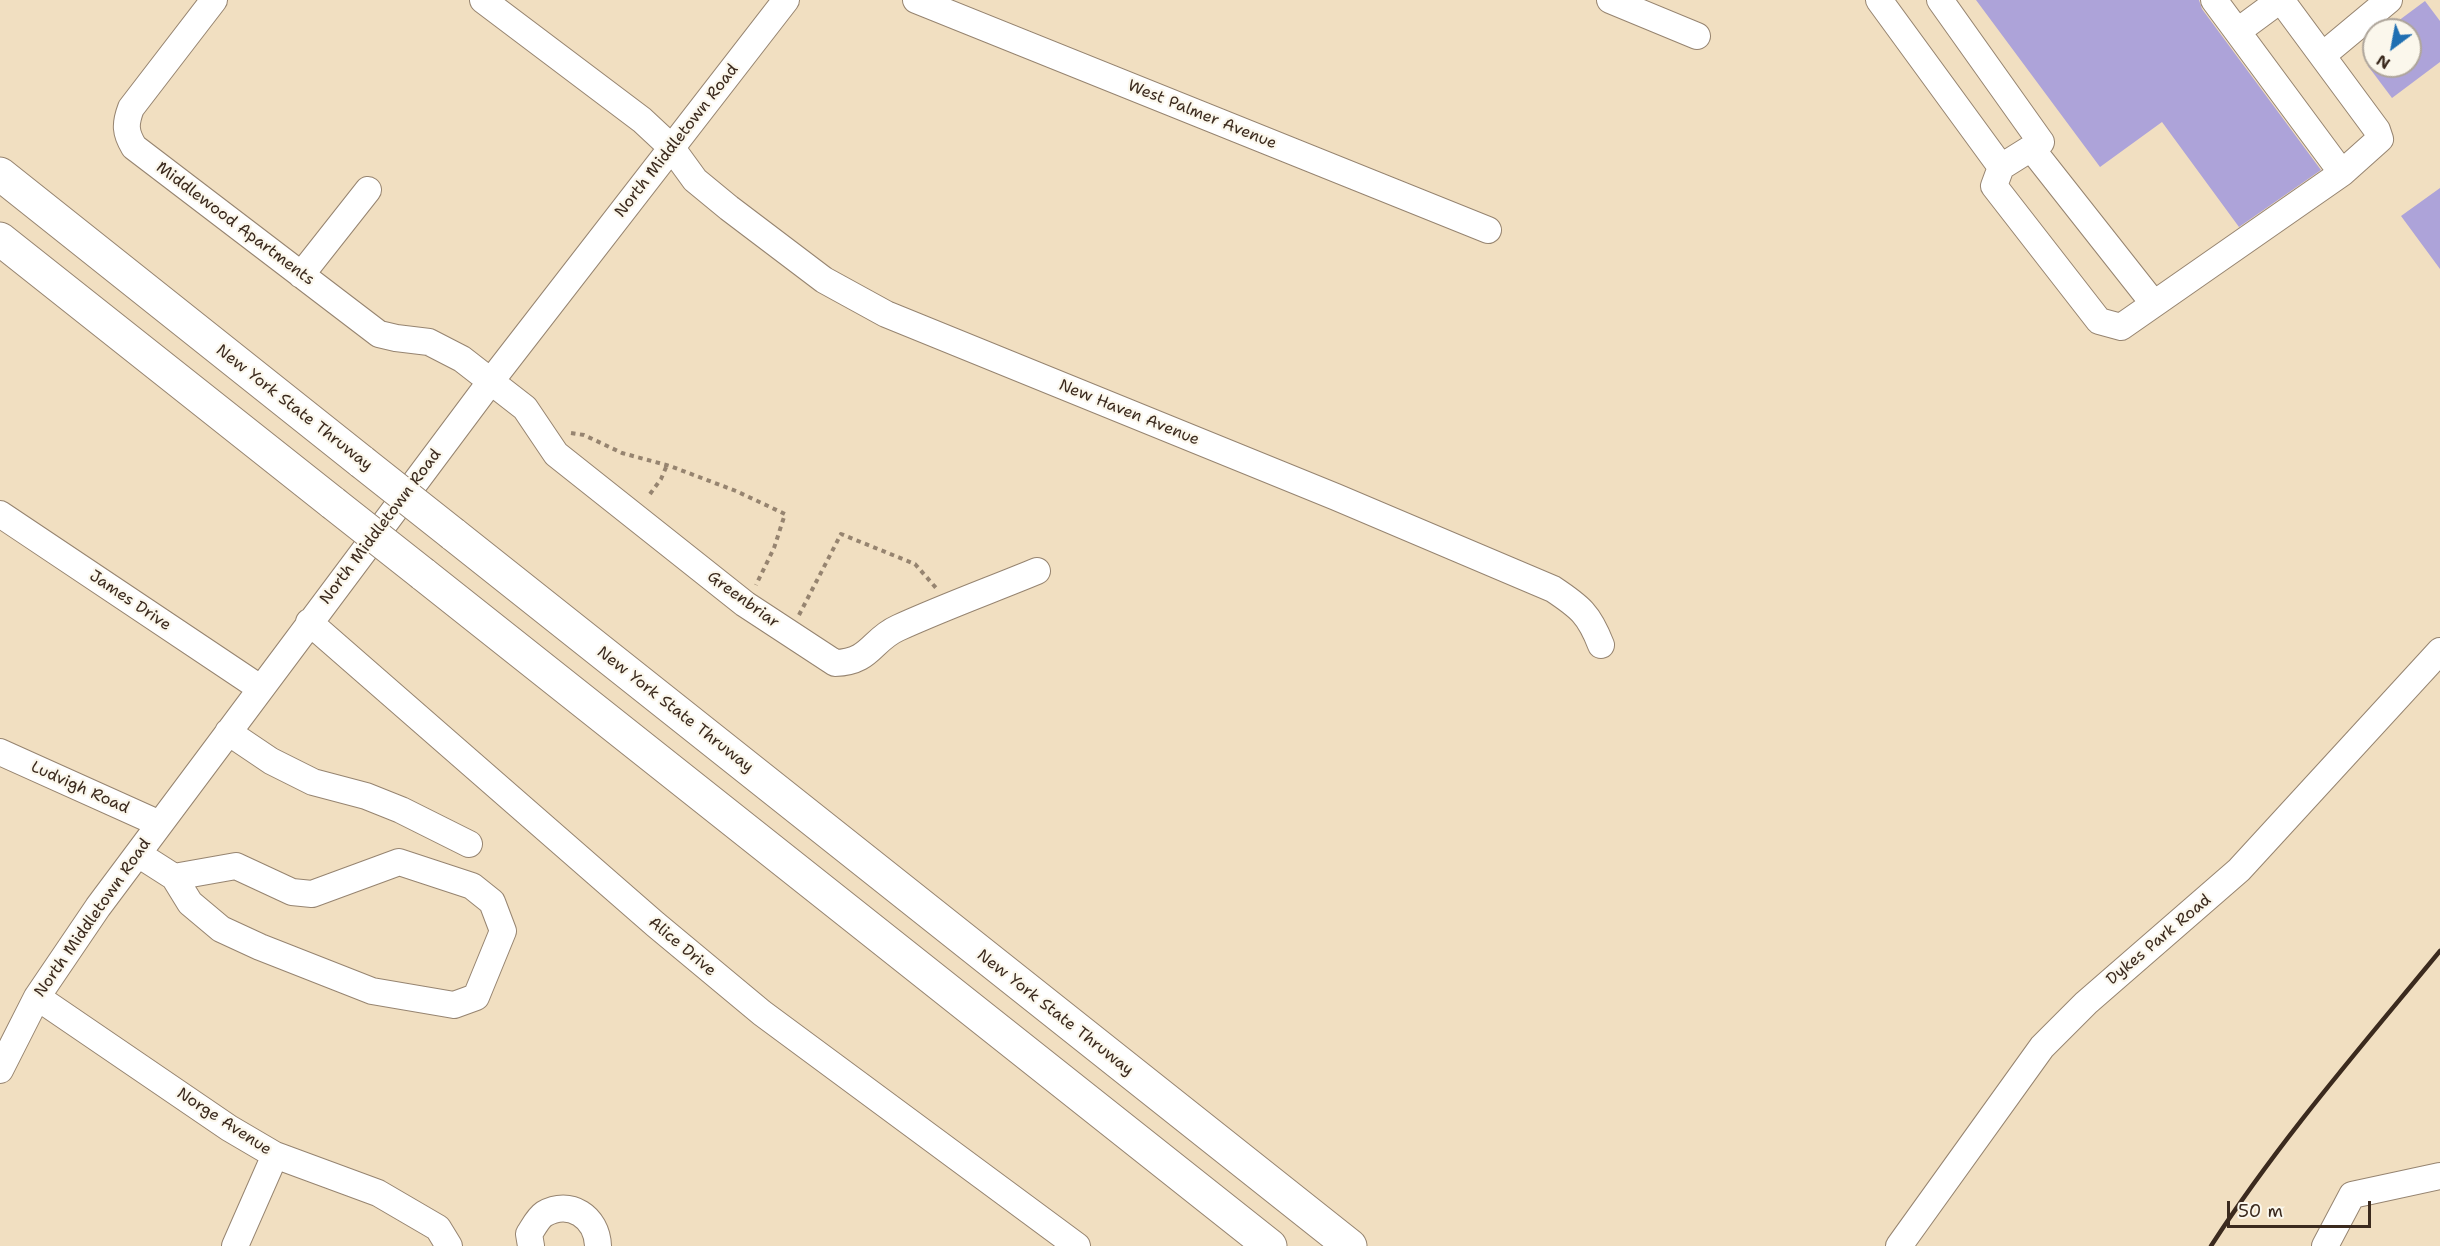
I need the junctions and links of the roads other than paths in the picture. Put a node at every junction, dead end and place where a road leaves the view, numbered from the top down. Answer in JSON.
{"nodes":[{"id":1,"x":214,"y":0,"type":"edge"},
{"id":2,"x":483,"y":0,"type":"edge"},
{"id":3,"x":786,"y":0,"type":"edge"},
{"id":4,"x":916,"y":0,"type":"edge"},
{"id":5,"x":1610,"y":0,"type":"edge"},
{"id":6,"x":1879,"y":0,"type":"edge"},
{"id":7,"x":1940,"y":0,"type":"edge"},
{"id":8,"x":2214,"y":0,"type":"edge"},
{"id":9,"x":2281,"y":0,"type":"edge"},
{"id":10,"x":2389,"y":0,"type":"edge"},
{"id":11,"x":2238,"y":32,"type":"junction"},
{"id":12,"x":1697,"y":36,"type":"dead end"},
{"id":13,"x":2323,"y":55,"type":"junction"},
{"id":14,"x":671,"y":147,"type":"junction"},
{"id":15,"x":2031,"y":148,"type":"junction"},
{"id":16,"x":2001,"y":167,"type":"junction"},
{"id":17,"x":2342,"y":173,"type":"junction"},
{"id":18,"x":0,"y":174,"type":"edge"},
{"id":19,"x":368,"y":190,"type":"dead end"},
{"id":20,"x":1488,"y":230,"type":"dead end"},
{"id":21,"x":0,"y":239,"type":"edge"},
{"id":22,"x":301,"y":275,"type":"junction"},
{"id":23,"x":2154,"y":304,"type":"junction"},
{"id":24,"x":491,"y":381,"type":"junction"},
{"id":25,"x":0,"y":514,"type":"edge"},
{"id":26,"x":1037,"y":571,"type":"dead end"},
{"id":27,"x":309,"y":622,"type":"junction"},
{"id":28,"x":1601,"y":645,"type":"dead end"},
{"id":29,"x":2440,"y":651,"type":"edge"},
{"id":30,"x":260,"y":688,"type":"junction"},
{"id":31,"x":228,"y":732,"type":"junction"},
{"id":32,"x":0,"y":752,"type":"edge"},
{"id":33,"x":160,"y":824,"type":"junction"},
{"id":34,"x":470,"y":844,"type":"dead end"},
{"id":35,"x":138,"y":854,"type":"junction"},
{"id":36,"x":174,"y":877,"type":"junction"},
{"id":37,"x":37,"y":996,"type":"junction"},
{"id":38,"x":0,"y":1070,"type":"edge"},
{"id":39,"x":274,"y":1155,"type":"junction"},
{"id":40,"x":2440,"y":1176,"type":"edge"},
{"id":41,"x":234,"y":1246,"type":"edge"},
{"id":42,"x":449,"y":1246,"type":"edge"},
{"id":43,"x":531,"y":1246,"type":"edge"},
{"id":44,"x":598,"y":1246,"type":"edge"},
{"id":45,"x":1077,"y":1246,"type":"edge"},
{"id":46,"x":1270,"y":1246,"type":"edge"},
{"id":47,"x":1350,"y":1246,"type":"edge"},
{"id":48,"x":1899,"y":1246,"type":"edge"},
{"id":49,"x":2325,"y":1246,"type":"edge"}],
"edges":[{"from":1,"to":22,"type":"street","name":"Middlewood Apartments"},
{"from":2,"to":14,"type":"street"},
{"from":3,"to":14,"type":"street","name":"North Middletown Road"},
{"from":4,"to":20,"type":"street","name":"West Palmer Avenue"},
{"from":5,"to":12,"type":"street"},
{"from":6,"to":16,"type":"street"},
{"from":7,"to":15,"type":"street"},
{"from":8,"to":11,"type":"street"},
{"from":9,"to":11,"type":"street"},
{"from":9,"to":13,"type":"street"},
{"from":10,"to":13,"type":"street"},
{"from":11,"to":17,"type":"street"},
{"from":13,"to":17,"type":"street"},
{"from":14,"to":24,"type":"street","name":"North Middletown Road"},
{"from":14,"to":28,"type":"street","name":"New Haven Avenue"},
{"from":15,"to":16,"type":"street"},
{"from":15,"to":23,"type":"street"},
{"from":16,"to":23,"type":"street"},
{"from":17,"to":23,"type":"street"},
{"from":18,"to":47,"type":"highway","name":"New York State Thruway","bridge":true},
{"from":19,"to":22,"type":"street"},
{"from":21,"to":46,"type":"highway","bridge":true},
{"from":22,"to":24,"type":"street","name":"Middlewood Apartments"},
{"from":24,"to":26,"type":"street","name":"Greenbriar"},
{"from":24,"to":27,"type":"street","name":"North Middletown Road"},
{"from":25,"to":30,"type":"street","name":"James Drive"},
{"from":27,"to":30,"type":"street","name":"North Middletown Road"},
{"from":27,"to":45,"type":"street","name":"Alice Drive"},
{"from":29,"to":48,"type":"street","name":"Dykes Park Road"},
{"from":30,"to":31,"type":"street","name":"North Middletown Road"},
{"from":31,"to":33,"type":"street","name":"North Middletown Road"},
{"from":31,"to":34,"type":"street"},
{"from":32,"to":33,"type":"street","name":"Ludvigh Road"},
{"from":33,"to":35,"type":"street","name":"North Middletown Road"},
{"from":35,"to":36,"type":"street"},
{"from":35,"to":37,"type":"street","name":"North Middletown Road"},
{"from":36,"to":36,"type":"street"},
{"from":37,"to":38,"type":"street","name":"North Middletown Road"},
{"from":37,"to":39,"type":"street","name":"Norge Avenue"},
{"from":39,"to":41,"type":"street"},
{"from":39,"to":42,"type":"street","name":"Norge Avenue"},
{"from":40,"to":49,"type":"street"},
{"from":43,"to":44,"type":"street"}]}
